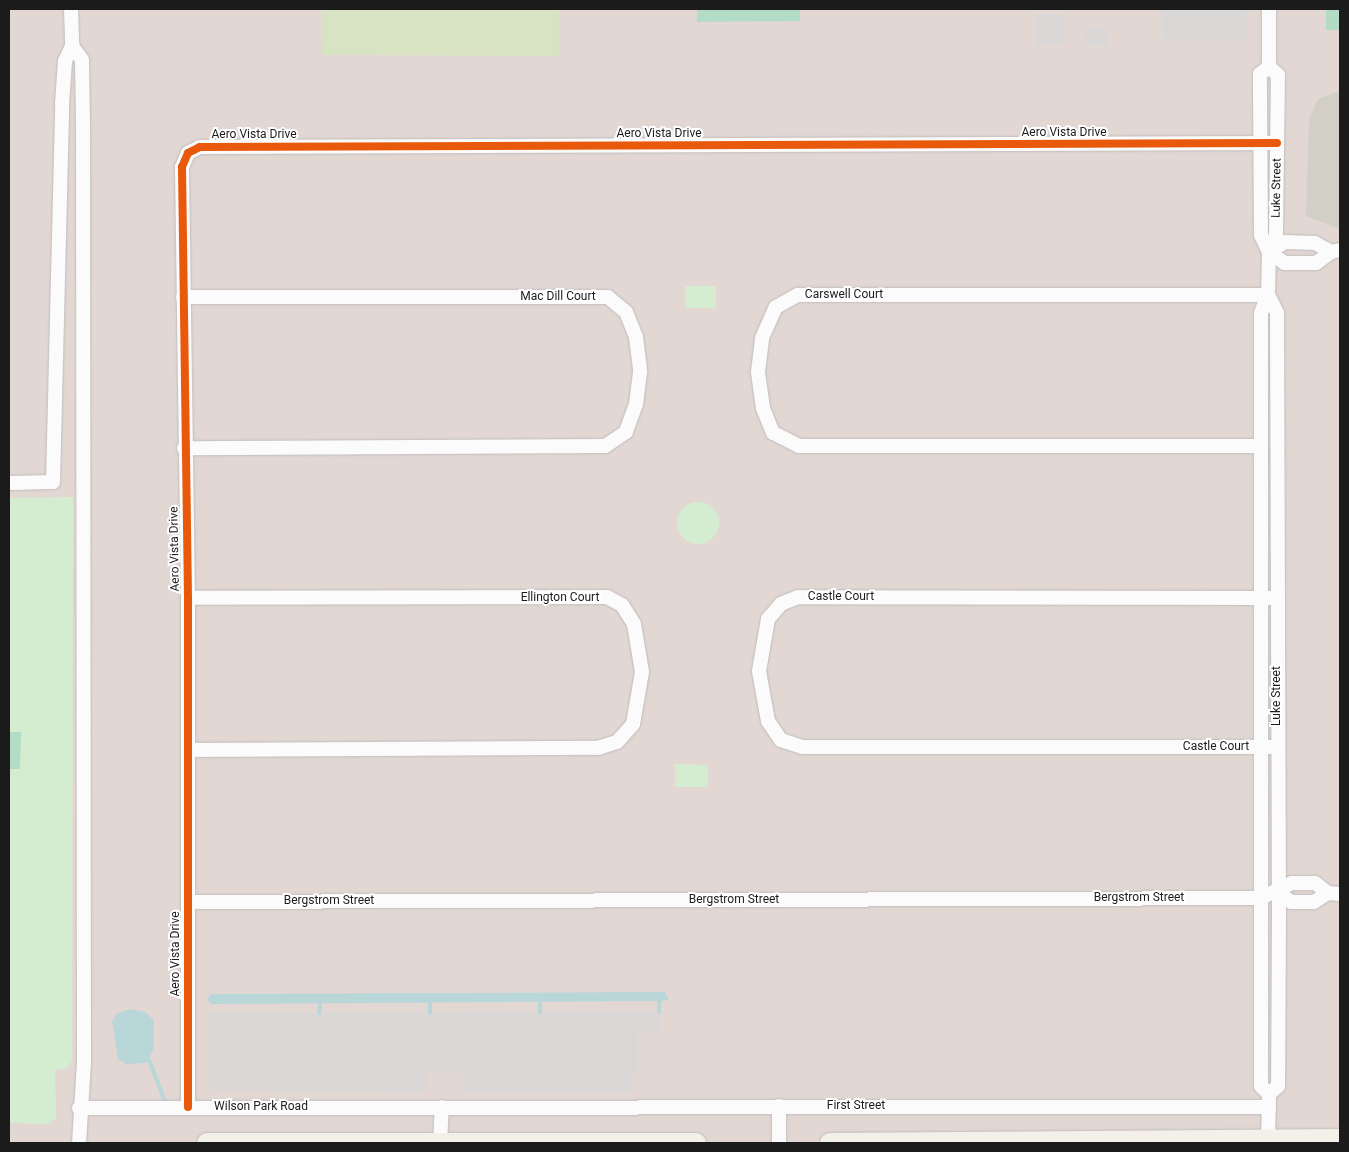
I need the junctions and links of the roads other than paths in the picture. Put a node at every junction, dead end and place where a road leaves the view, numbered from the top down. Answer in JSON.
{"nodes":[{"id":1,"x":71,"y":9,"type":"edge"},
{"id":2,"x":1269,"y":9,"type":"edge"},
{"id":3,"x":72,"y":46,"type":"junction"},
{"id":4,"x":1269,"y":67,"type":"junction"},
{"id":5,"x":1261,"y":143,"type":"junction"},
{"id":6,"x":1277,"y":143,"type":"junction"},
{"id":7,"x":1335,"y":251,"type":"edge"},
{"id":8,"x":1269,"y":252,"type":"junction"},
{"id":9,"x":1268,"y":295,"type":"junction"},
{"id":10,"x":184,"y":297,"type":"junction"},
{"id":11,"x":1261,"y":446,"type":"junction"},
{"id":12,"x":184,"y":448,"type":"junction"},
{"id":13,"x":9,"y":483,"type":"edge"},
{"id":14,"x":188,"y":598,"type":"junction"},
{"id":15,"x":1261,"y":598,"type":"junction"},
{"id":16,"x":1277,"y":598,"type":"junction"},
{"id":17,"x":1278,"y":746,"type":"junction"},
{"id":18,"x":1261,"y":747,"type":"junction"},
{"id":19,"x":188,"y":750,"type":"junction"},
{"id":20,"x":1278,"y":892,"type":"junction"},
{"id":21,"x":1334,"y":894,"type":"edge"},
{"id":22,"x":1261,"y":898,"type":"junction"},
{"id":23,"x":188,"y":902,"type":"junction"},
{"id":24,"x":1269,"y":1100,"type":"junction"},
{"id":25,"x":779,"y":1106,"type":"junction"},
{"id":26,"x":442,"y":1107,"type":"junction"},
{"id":27,"x":80,"y":1108,"type":"junction"},
{"id":28,"x":188,"y":1108,"type":"junction"},
{"id":29,"x":1340,"y":1139,"type":"edge"},
{"id":30,"x":1268,"y":1141,"type":"edge"},
{"id":31,"x":440,"y":1142,"type":"edge"},
{"id":32,"x":79,"y":1143,"type":"edge"},
{"id":33,"x":206,"y":1143,"type":"edge"},
{"id":34,"x":696,"y":1143,"type":"edge"},
{"id":35,"x":779,"y":1143,"type":"edge"},
{"id":36,"x":830,"y":1143,"type":"edge"}],
"edges":[{"from":1,"to":3,"type":"street"},
{"from":2,"to":4,"type":"street","name":"Luke Street"},
{"from":3,"to":13,"type":"street"},
{"from":3,"to":27,"type":"street"},
{"from":4,"to":5,"type":"street","name":"Luke Street"},
{"from":4,"to":6,"type":"street","name":"Luke Street"},
{"from":5,"to":6,"type":"street","name":"Aero Vista Drive"},
{"from":5,"to":8,"type":"street","name":"Luke Street"},
{"from":5,"to":10,"type":"street","name":"Aero Vista Drive"},
{"from":6,"to":8,"type":"street","name":"Luke Street"},
{"from":7,"to":8,"type":"street"},
{"from":7,"to":8,"type":"street"},
{"from":8,"to":9,"type":"street","name":"Luke Street"},
{"from":9,"to":11,"type":"street","name":"Luke Street"},
{"from":9,"to":11,"type":"street","name":"Carswell Court"},
{"from":9,"to":16,"type":"street","name":"Luke Street"},
{"from":10,"to":12,"type":"street","name":"Aero Vista Drive"},
{"from":10,"to":12,"type":"street","name":"Mac Dill Court"},
{"from":11,"to":15,"type":"street","name":"Luke Street"},
{"from":12,"to":14,"type":"street","name":"Aero Vista Drive"},
{"from":14,"to":19,"type":"street","name":"Aero Vista Drive"},
{"from":14,"to":19,"type":"street","name":"Ellington Court"},
{"from":15,"to":16,"type":"street","name":"Castle Court"},
{"from":15,"to":18,"type":"street","name":"Luke Street"},
{"from":15,"to":18,"type":"street","name":"Castle Court"},
{"from":16,"to":17,"type":"street","name":"Luke Street"},
{"from":17,"to":18,"type":"street","name":"Castle Court"},
{"from":17,"to":20,"type":"street","name":"Luke Street"},
{"from":18,"to":22,"type":"street","name":"Luke Street"},
{"from":19,"to":23,"type":"street","name":"Aero Vista Drive"},
{"from":20,"to":21,"type":"street","name":"Bergstrom Street"},
{"from":20,"to":22,"type":"street","name":"Bergstrom Street"},
{"from":20,"to":24,"type":"street","name":"Luke Street"},
{"from":22,"to":23,"type":"street","name":"Bergstrom Street"},
{"from":22,"to":24,"type":"street","name":"Luke Street"},
{"from":23,"to":28,"type":"street","name":"Aero Vista Drive"},
{"from":24,"to":25,"type":"street","name":"First Street"},
{"from":24,"to":30,"type":"street","name":"Luke Street"},
{"from":25,"to":26,"type":"street","name":"First Street"},
{"from":25,"to":35,"type":"street"},
{"from":26,"to":28,"type":"street","name":"Wilson Park Road"},
{"from":26,"to":31,"type":"street"},
{"from":27,"to":28,"type":"street","name":"Wilson Park Road"},
{"from":27,"to":32,"type":"street"},
{"from":29,"to":30,"type":"street"},
{"from":30,"to":36,"type":"street"},
{"from":31,"to":33,"type":"street"},
{"from":31,"to":34,"type":"street"}]}
